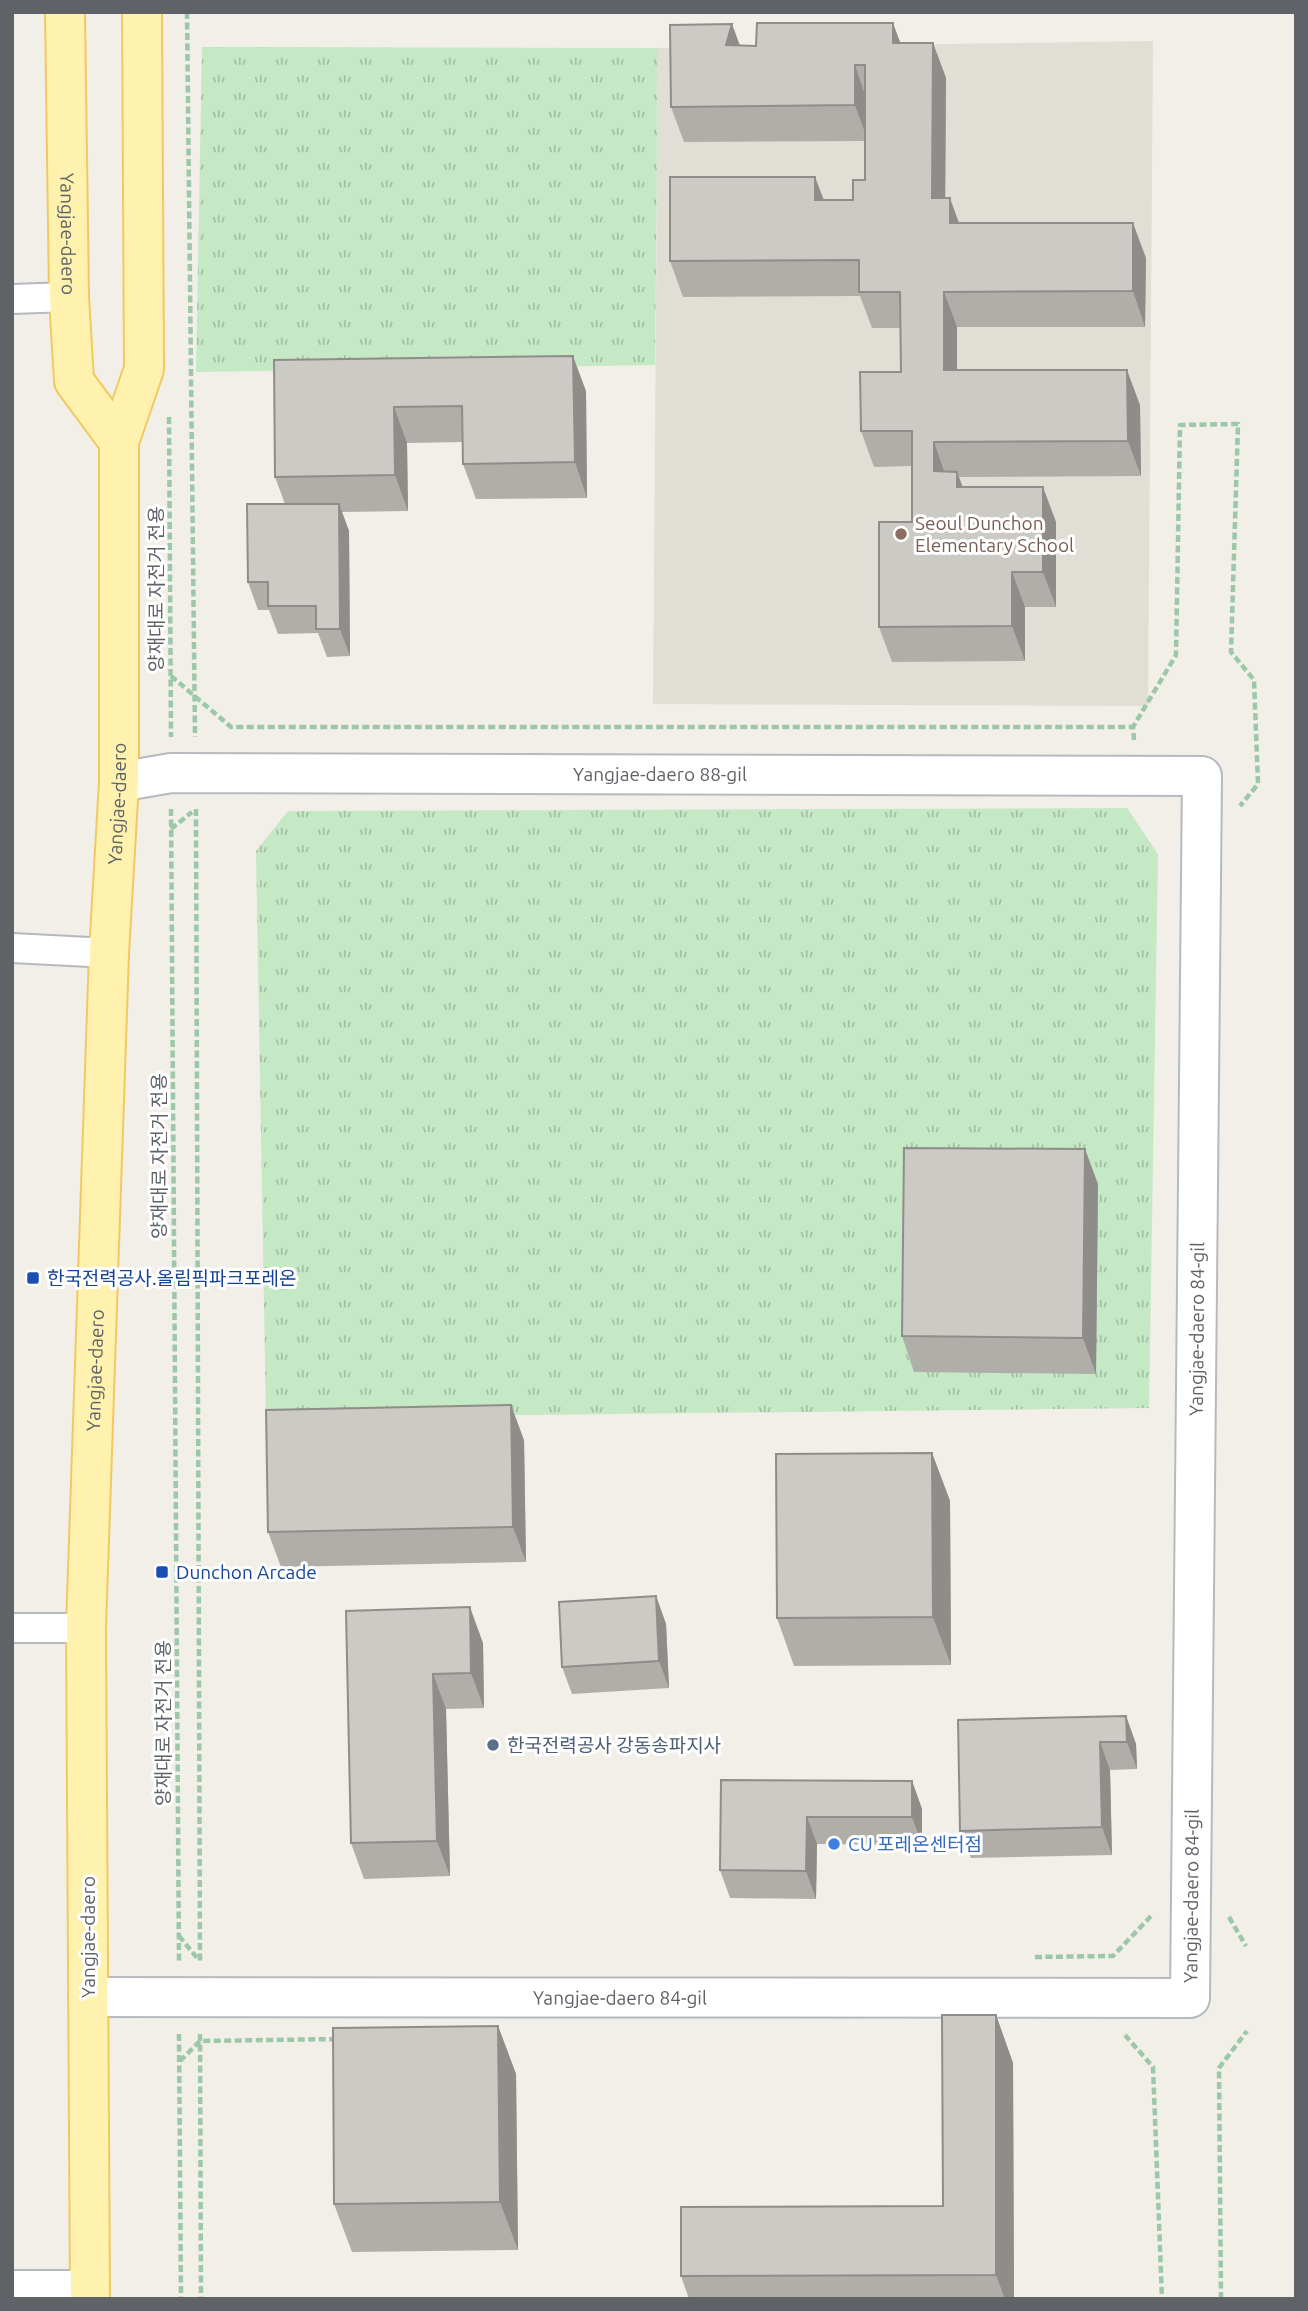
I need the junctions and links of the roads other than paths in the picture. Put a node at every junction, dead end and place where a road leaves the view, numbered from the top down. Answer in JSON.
{"nodes":[{"id":1,"x":65,"y":12,"type":"edge"},
{"id":2,"x":142,"y":12,"type":"edge"},
{"id":3,"x":69,"y":297,"type":"junction"},
{"id":4,"x":12,"y":299,"type":"edge"},
{"id":5,"x":119,"y":442,"type":"junction"},
{"id":6,"x":1202,"y":776,"type":"joint"},
{"id":7,"x":120,"y":782,"type":"junction"},
{"id":8,"x":12,"y":948,"type":"edge"},
{"id":9,"x":109,"y":953,"type":"junction"},
{"id":10,"x":12,"y":1628,"type":"edge"},
{"id":11,"x":86,"y":1628,"type":"junction"},
{"id":12,"x":88,"y":1997,"type":"junction"},
{"id":13,"x":12,"y":2285,"type":"edge"},
{"id":14,"x":90,"y":2292,"type":"edge"}],
"edges":[{"from":1,"to":3,"type":"main road","name":"Yangjae-daero"},
{"from":2,"to":5,"type":"main road","name":"Yangjae-daero"},
{"from":3,"to":4,"type":"street"},
{"from":3,"to":5,"type":"main road","name":"Yangjae-daero"},
{"from":5,"to":7,"type":"main road","name":"Yangjae-daero"},
{"from":6,"to":7,"type":"street","name":"Yangjae-daero 88-gil"},
{"from":6,"to":12,"type":"street","name":"Yangjae-daero 84-gil"},
{"from":7,"to":9,"type":"main road","name":"Yangjae-daero"},
{"from":8,"to":9,"type":"street"},
{"from":9,"to":11,"type":"main road","name":"Yangjae-daero"},
{"from":10,"to":11,"type":"street"},
{"from":11,"to":12,"type":"main road","name":"Yangjae-daero"},
{"from":12,"to":14,"type":"main road","name":"Yangjae-daero"},
{"from":13,"to":14,"type":"street"}]}
